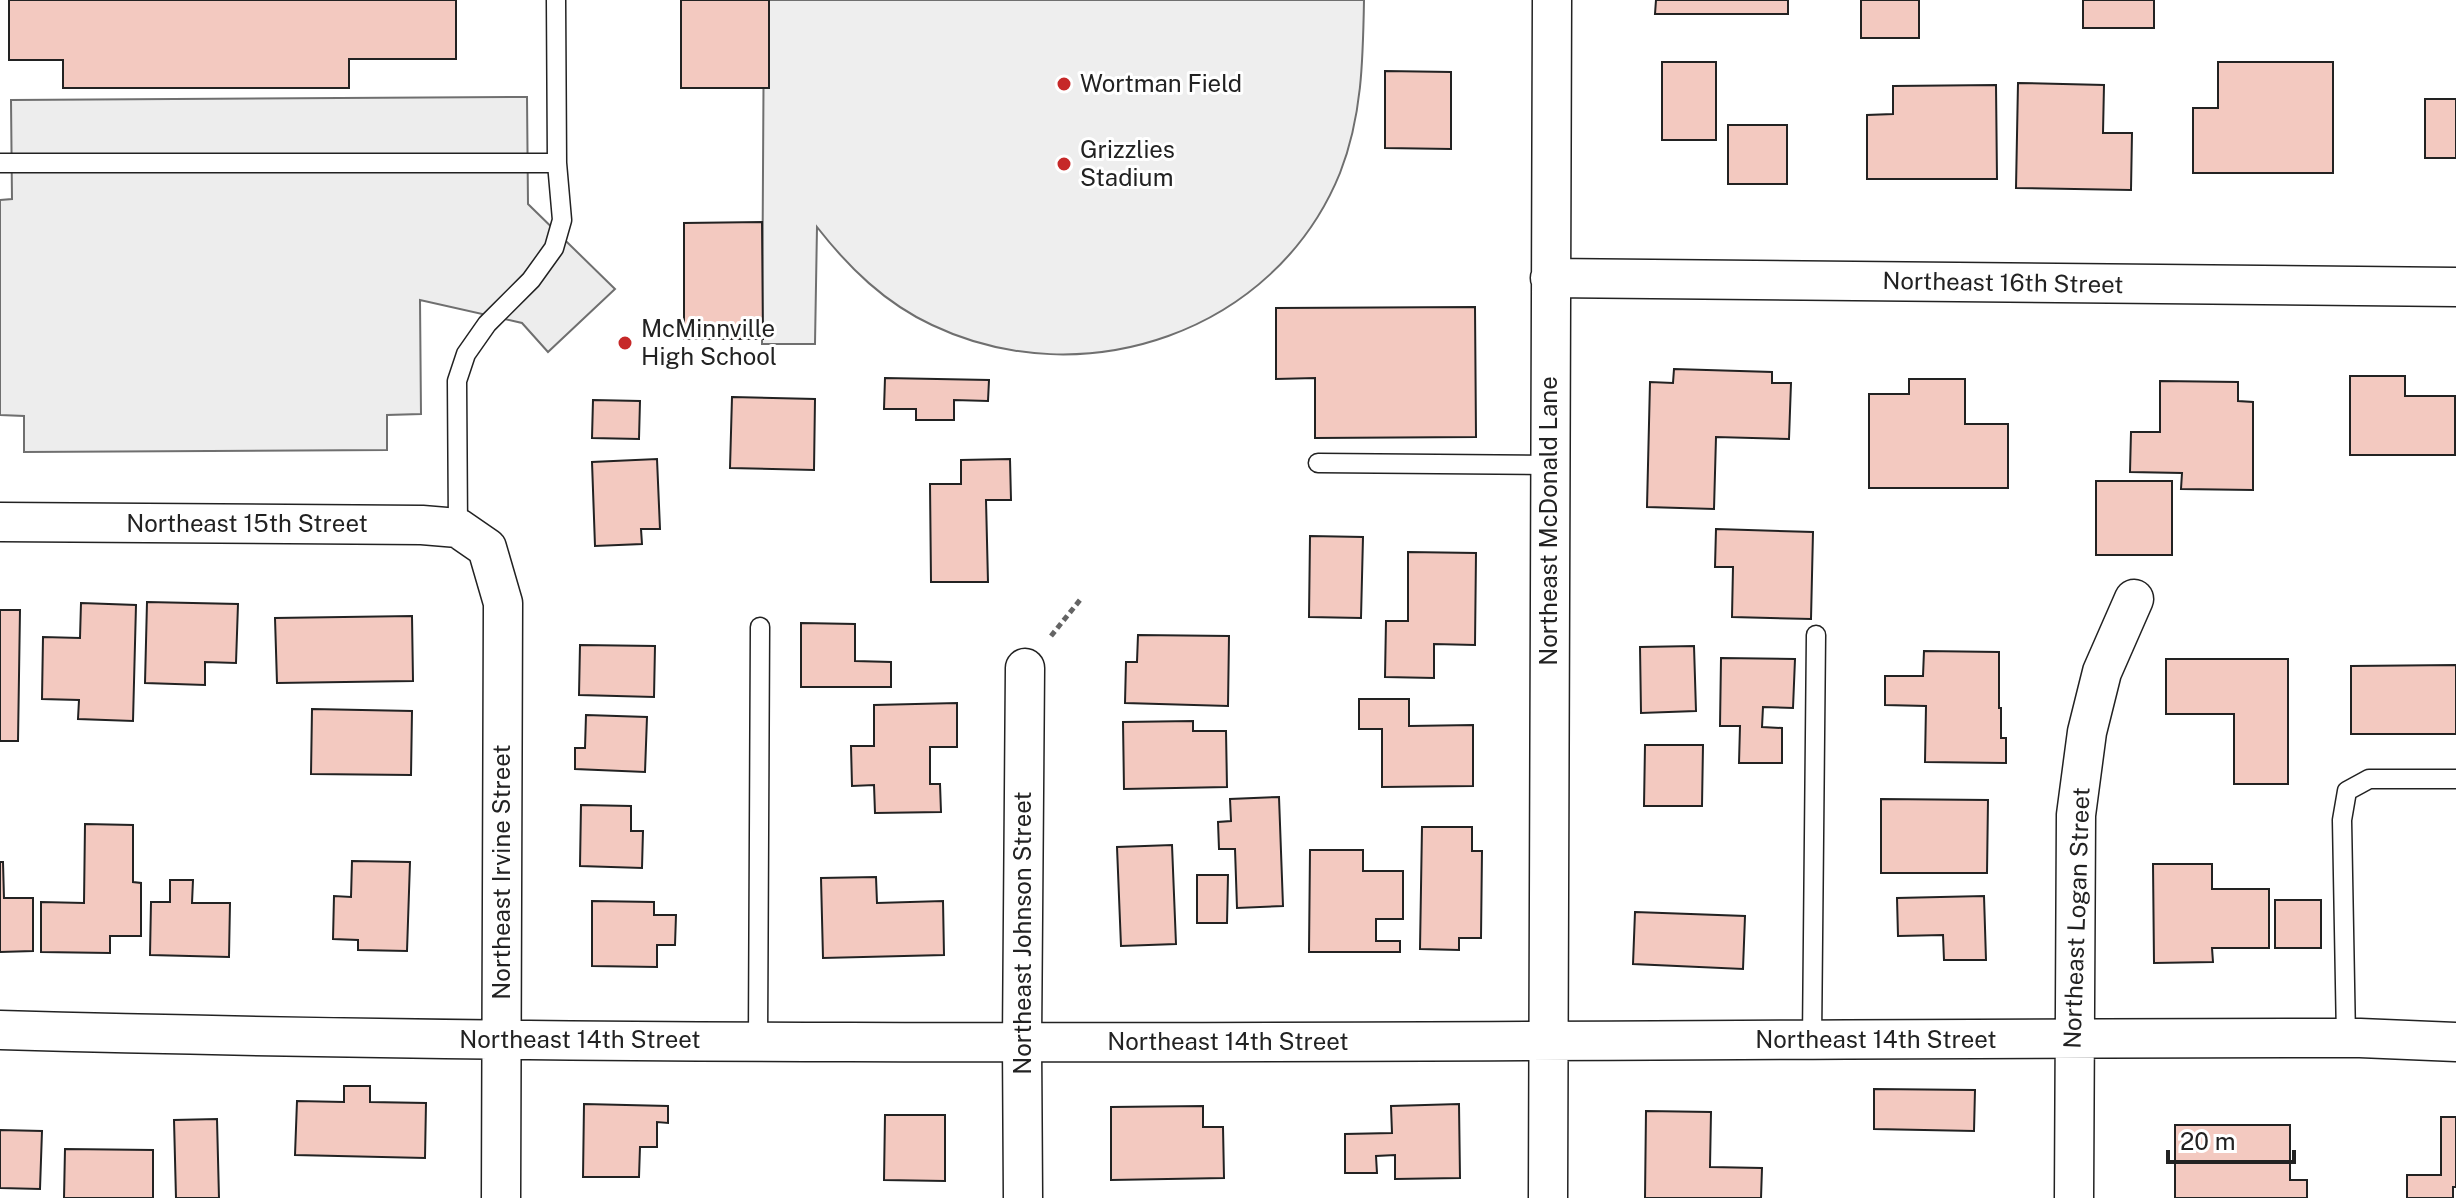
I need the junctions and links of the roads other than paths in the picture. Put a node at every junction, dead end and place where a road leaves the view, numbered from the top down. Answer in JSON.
{"nodes":[{"id":1,"x":556,"y":0,"type":"edge"},
{"id":2,"x":1552,"y":0,"type":"edge"},
{"id":3,"x":0,"y":163,"type":"edge"},
{"id":4,"x":557,"y":163,"type":"junction"},
{"id":5,"x":1550,"y":278,"type":"junction"},
{"id":6,"x":2456,"y":287,"type":"edge"},
{"id":7,"x":1318,"y":463,"type":"dead end"},
{"id":8,"x":1550,"y":465,"type":"junction"},
{"id":9,"x":0,"y":522,"type":"edge"},
{"id":10,"x":472,"y":538,"type":"junction"},
{"id":11,"x":2134,"y":599,"type":"dead end"},
{"id":12,"x":760,"y":627,"type":"dead end"},
{"id":13,"x":1816,"y":635,"type":"dead end"},
{"id":14,"x":1025,"y":668,"type":"road end"},
{"id":15,"x":2456,"y":779,"type":"edge"},
{"id":16,"x":0,"y":1030,"type":"edge"},
{"id":17,"x":2073,"y":1038,"type":"junction"},
{"id":18,"x":2346,"y":1038,"type":"junction"},
{"id":19,"x":501,"y":1040,"type":"junction"},
{"id":20,"x":1812,"y":1040,"type":"junction"},
{"id":21,"x":758,"y":1041,"type":"junction"},
{"id":22,"x":1022,"y":1042,"type":"junction"},
{"id":23,"x":1547,"y":1042,"type":"junction"},
{"id":24,"x":2456,"y":1042,"type":"edge"},
{"id":25,"x":501,"y":1198,"type":"edge"},
{"id":26,"x":1023,"y":1198,"type":"edge"},
{"id":27,"x":1548,"y":1198,"type":"edge"},
{"id":28,"x":2074,"y":1198,"type":"edge"}],
"edges":[{"from":1,"to":4,"type":"lane"},
{"from":2,"to":5,"type":"street","name":"Northeast McDonald Lane"},
{"from":3,"to":4,"type":"lane"},
{"from":4,"to":10,"type":"lane"},
{"from":5,"to":6,"type":"street","name":"Northeast 16th Street"},
{"from":5,"to":8,"type":"street","name":"Northeast McDonald Lane"},
{"from":7,"to":8,"type":"lane"},
{"from":8,"to":23,"type":"street","name":"Northeast McDonald Lane"},
{"from":9,"to":10,"type":"street","name":"Northeast 15th Street"},
{"from":10,"to":19,"type":"street","name":"Northeast Irvine Street"},
{"from":11,"to":17,"type":"street","name":"Northeast Logan Street"},
{"from":12,"to":21,"type":"lane"},
{"from":13,"to":20,"type":"lane"},
{"from":14,"to":22,"type":"street","name":"Northeast Johnson Street"},
{"from":15,"to":18,"type":"lane"},
{"from":16,"to":19,"type":"street","name":"Northeast 14th Street"},
{"from":17,"to":18,"type":"street","name":"Northeast 14th Street"},
{"from":17,"to":20,"type":"street","name":"Northeast 14th Street"},
{"from":17,"to":28,"type":"street","name":"Northeast Logan Street"},
{"from":18,"to":24,"type":"street","name":"Northeast 14th Street"},
{"from":19,"to":21,"type":"street","name":"Northeast 14th Street"},
{"from":19,"to":25,"type":"street","name":"Northeast Irvine Street"},
{"from":20,"to":23,"type":"street","name":"Northeast 14th Street"},
{"from":21,"to":22,"type":"street","name":"Northeast 14th Street"},
{"from":22,"to":23,"type":"street","name":"Northeast 14th Street"},
{"from":22,"to":26,"type":"street","name":"Northeast Johnson Street"},
{"from":23,"to":27,"type":"street","name":"Northeast McDonald Lane"}]}
